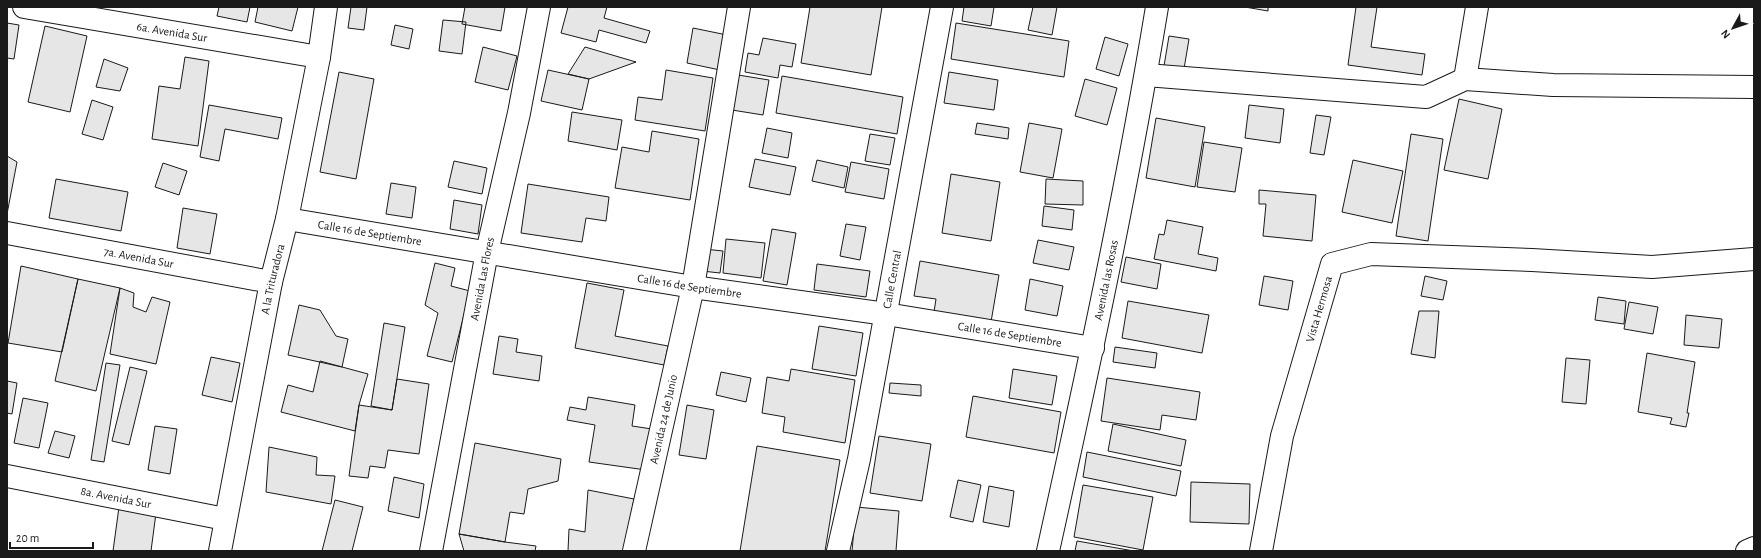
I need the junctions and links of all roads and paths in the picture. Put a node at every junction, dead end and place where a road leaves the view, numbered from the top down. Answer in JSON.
{"nodes":[{"id":1,"x":24,"y":7,"type":"edge"},
{"id":2,"x":326,"y":7,"type":"edge"},
{"id":3,"x":538,"y":7,"type":"edge"},
{"id":4,"x":739,"y":7,"type":"edge"},
{"id":5,"x":942,"y":7,"type":"edge"},
{"id":6,"x":1157,"y":7,"type":"edge"},
{"id":7,"x":1477,"y":7,"type":"edge"},
{"id":8,"x":319,"y":57,"type":"junction"},
{"id":9,"x":1146,"y":75,"type":"junction"},
{"id":10,"x":1465,"y":79,"type":"junction"},
{"id":11,"x":1754,"y":87,"type":"edge"},
{"id":12,"x":287,"y":219,"type":"junction"},
{"id":13,"x":7,"y":233,"type":"edge"},
{"id":14,"x":487,"y":252,"type":"junction"},
{"id":15,"x":1754,"y":259,"type":"edge"},
{"id":16,"x":271,"y":282,"type":"junction"},
{"id":17,"x":693,"y":287,"type":"junction"},
{"id":18,"x":886,"y":314,"type":"junction"},
{"id":19,"x":1093,"y":348,"type":"junction"},
{"id":20,"x":7,"y":476,"type":"edge"},
{"id":21,"x":225,"y":519,"type":"junction"},
{"id":22,"x":1754,"y":548,"type":"edge"},
{"id":23,"x":220,"y":551,"type":"edge"},
{"id":24,"x":431,"y":551,"type":"edge"},
{"id":25,"x":634,"y":551,"type":"edge"},
{"id":26,"x":838,"y":551,"type":"edge"},
{"id":27,"x":1048,"y":551,"type":"edge"},
{"id":28,"x":1262,"y":551,"type":"edge"},
{"id":29,"x":1747,"y":551,"type":"edge"}],
"edges":[{"from":1,"to":8,"type":"street","name":"6a. Avenida Sur"},
{"from":2,"to":8,"type":"street","name":"A la Trituradora"},
{"from":3,"to":14,"type":"street","name":"Avenida Las Flores"},
{"from":4,"to":17,"type":"street","name":"Avenida 24 de Junio"},
{"from":5,"to":18,"type":"street","name":"Calle Central"},
{"from":6,"to":9,"type":"street","name":"Avenida las Rosas"},
{"from":7,"to":10,"type":"street"},
{"from":8,"to":12,"type":"street","name":"A la Trituradora"},
{"from":9,"to":10,"type":"street"},
{"from":9,"to":19,"type":"street","name":"Avenida las Rosas"},
{"from":10,"to":11,"type":"street"},
{"from":12,"to":14,"type":"street","name":"Calle 16 de Septiembre"},
{"from":12,"to":16,"type":"street","name":"A la Trituradora"},
{"from":13,"to":16,"type":"street","name":"7a. Avenida Sur"},
{"from":14,"to":17,"type":"street","name":"Calle 16 de Septiembre"},
{"from":14,"to":24,"type":"street","name":"Avenida Las Flores"},
{"from":15,"to":28,"type":"street","name":"Vista Hermosa"},
{"from":16,"to":21,"type":"street","name":"A la Trituradora"},
{"from":17,"to":18,"type":"street","name":"Calle 16 de Septiembre"},
{"from":17,"to":25,"type":"street","name":"Avenida 24 de Junio"},
{"from":18,"to":19,"type":"street","name":"Calle 16 de Septiembre"},
{"from":18,"to":26,"type":"street","name":"Calle Central"},
{"from":19,"to":27,"type":"street","name":"Avenida las Rosas"},
{"from":20,"to":21,"type":"street","name":"8a. Avenida Sur"},
{"from":21,"to":23,"type":"street","name":"A la Trituradora"},
{"from":22,"to":29,"type":"street"}]}
